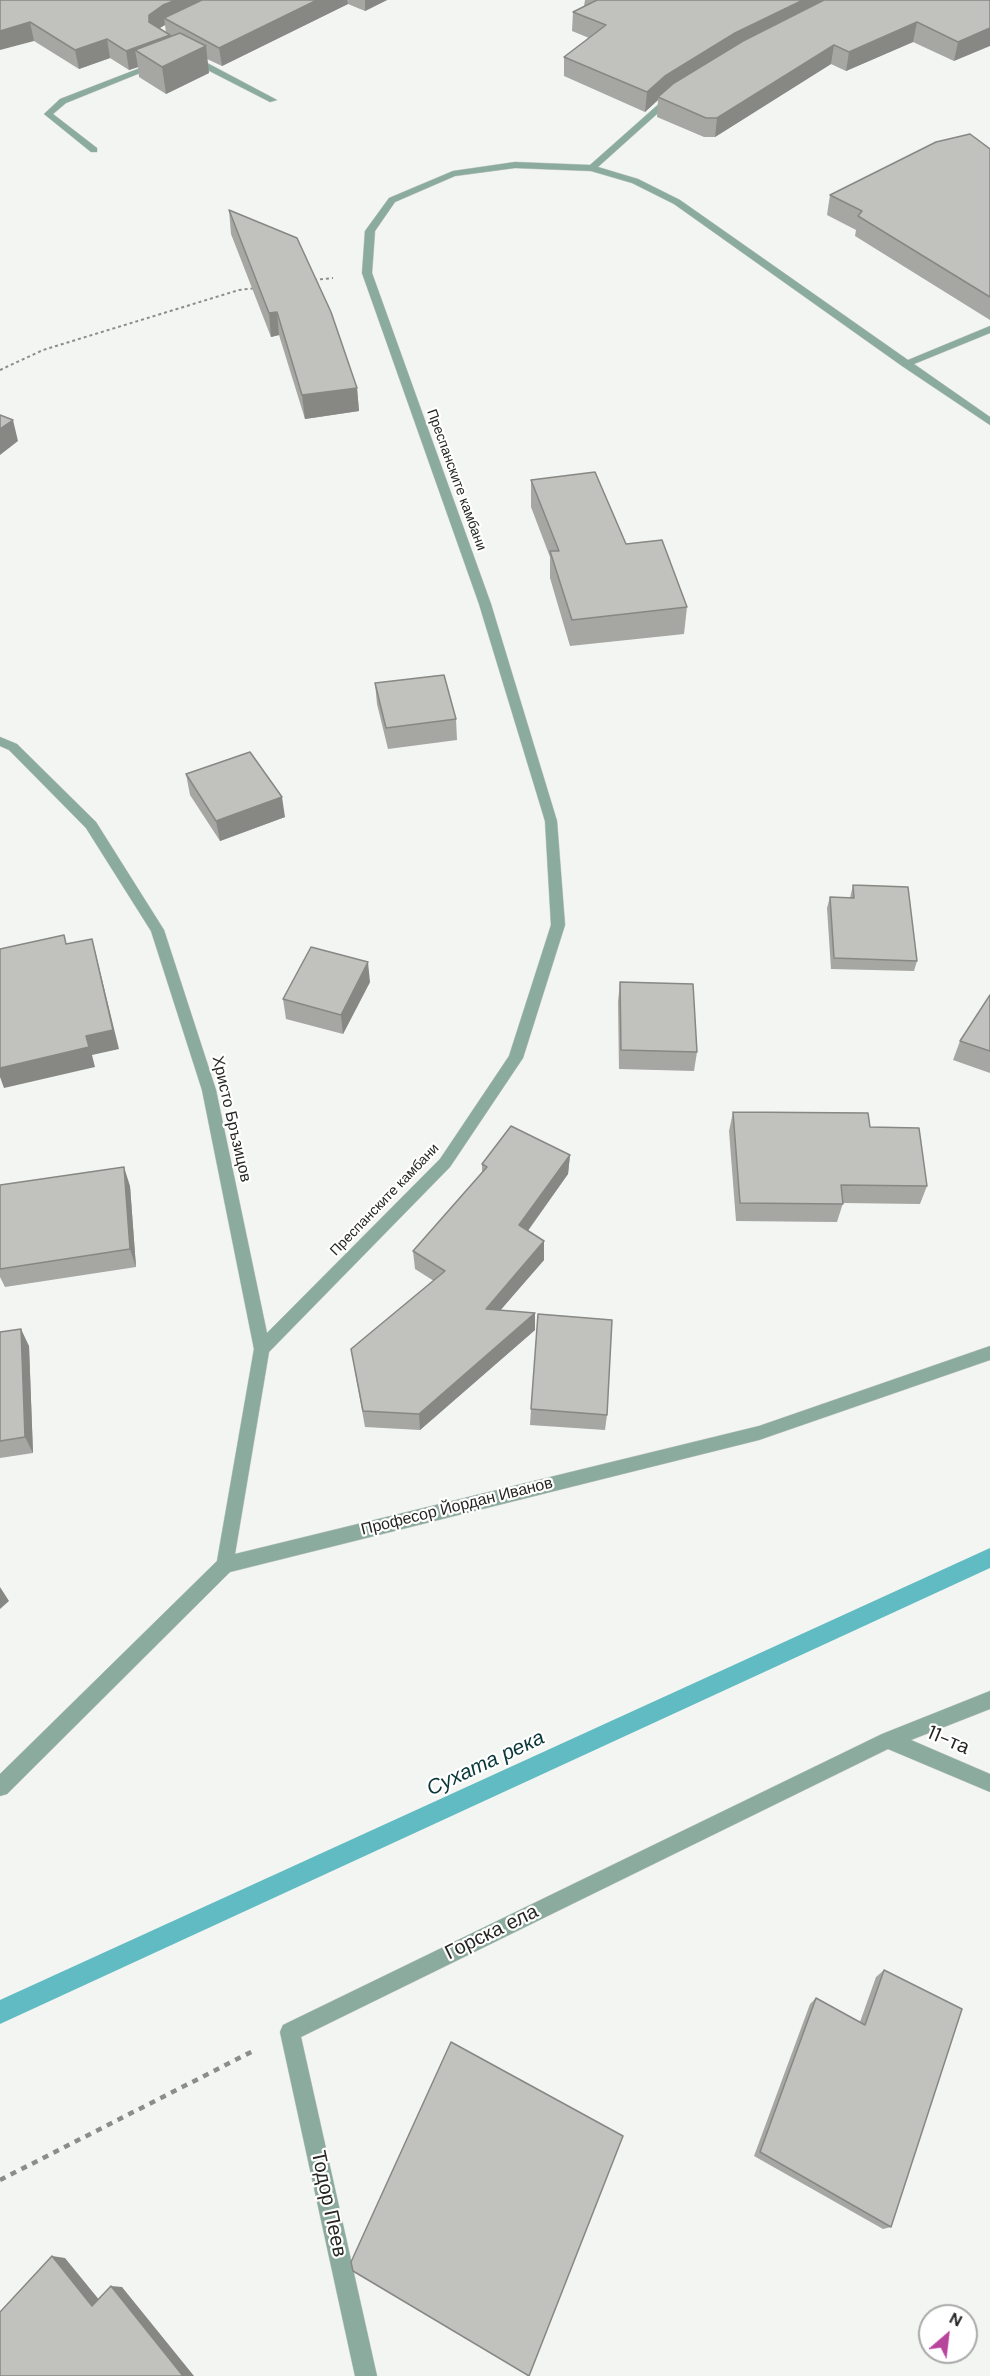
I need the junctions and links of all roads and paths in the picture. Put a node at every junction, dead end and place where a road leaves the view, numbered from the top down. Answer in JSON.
{"nodes":[{"id":1,"x":184,"y":54,"type":"edge"},
{"id":2,"x":162,"y":62,"type":"edge"},
{"id":3,"x":678,"y":93,"type":"edge"},
{"id":4,"x":273,"y":100,"type":"dead end"},
{"id":5,"x":94,"y":150,"type":"dead end"},
{"id":6,"x":592,"y":168,"type":"junction"},
{"id":7,"x":367,"y":273,"type":"junction"},
{"id":8,"x":309,"y":281,"type":"edge"},
{"id":9,"x":262,"y":287,"type":"edge"},
{"id":10,"x":990,"y":329,"type":"edge"},
{"id":11,"x":906,"y":364,"type":"junction"},
{"id":12,"x":0,"y":370,"type":"edge"},
{"id":13,"x":990,"y":422,"type":"edge"},
{"id":14,"x":0,"y":741,"type":"edge"},
{"id":15,"x":262,"y":1349,"type":"junction"},
{"id":16,"x":990,"y":1353,"type":"edge"},
{"id":17,"x":225,"y":1565,"type":"junction"},
{"id":18,"x":990,"y":1700,"type":"edge"},
{"id":19,"x":888,"y":1740,"type":"junction"},
{"id":20,"x":990,"y":1783,"type":"edge"},
{"id":21,"x":0,"y":1787,"type":"edge"},
{"id":22,"x":291,"y":2032,"type":"junction"},
{"id":23,"x":0,"y":2180,"type":"edge"},
{"id":24,"x":366,"y":2376,"type":"edge"}],
"edges":[{"from":1,"to":4,"type":"street"},
{"from":2,"to":5,"type":"street"},
{"from":3,"to":6,"type":"street"},
{"from":6,"to":7,"type":"street","name":"Преспанските камбани"},
{"from":6,"to":11,"type":"street","name":"Преспанските камбани"},
{"from":7,"to":8,"type":"path"},
{"from":7,"to":15,"type":"street","name":"Преспанските камбани"},
{"from":9,"to":12,"type":"path"},
{"from":10,"to":11,"type":"street"},
{"from":11,"to":13,"type":"street","name":"Преспанските камбани"},
{"from":14,"to":15,"type":"street","name":"Христо Бръзицов"},
{"from":15,"to":17,"type":"street","name":"Христо Бръзицов"},
{"from":16,"to":17,"type":"street","name":"Професор Йордан Иванов"},
{"from":17,"to":21,"type":"street"},
{"from":18,"to":19,"type":"street","name":"Горска ела"},
{"from":19,"to":20,"type":"street","name":"11-та"},
{"from":19,"to":22,"type":"street","name":"Горска ела"},
{"from":22,"to":23,"type":"path"},
{"from":22,"to":24,"type":"street","name":"Тодор Пеев"}]}
